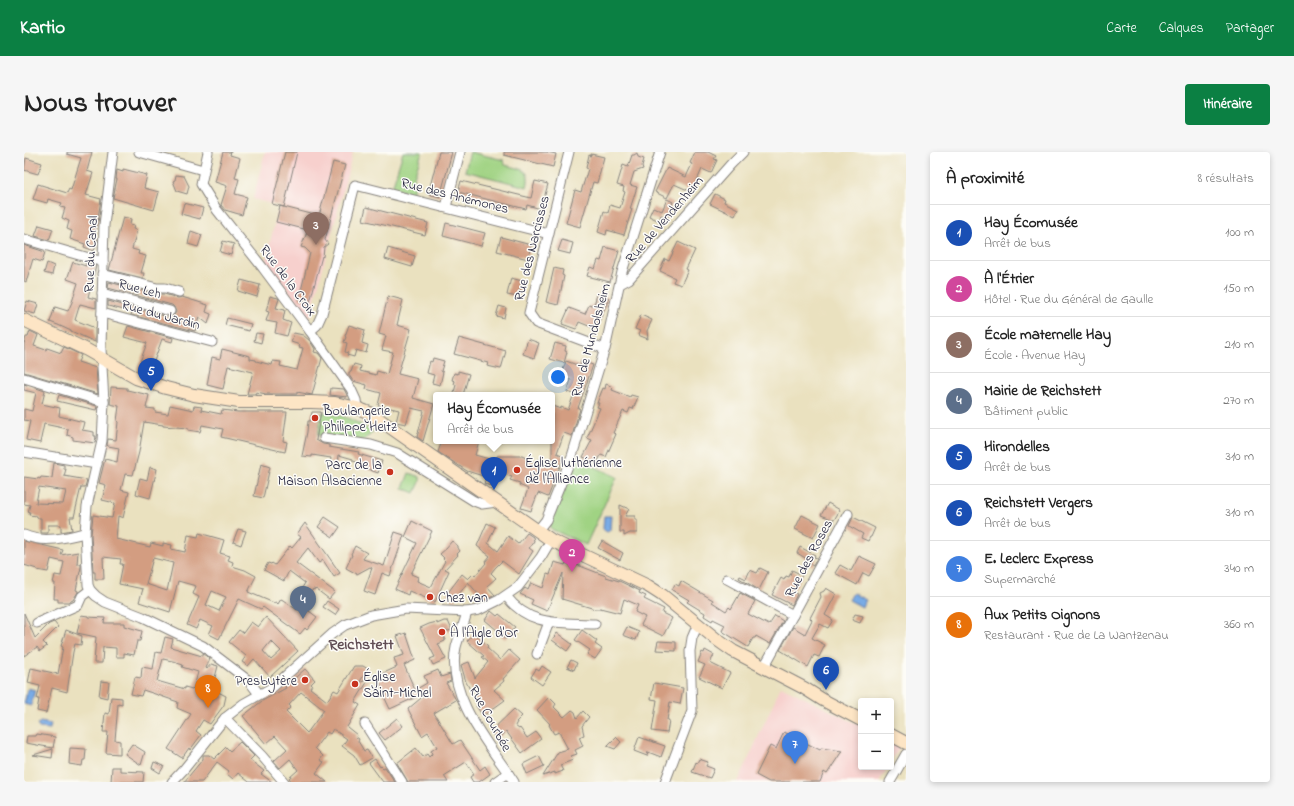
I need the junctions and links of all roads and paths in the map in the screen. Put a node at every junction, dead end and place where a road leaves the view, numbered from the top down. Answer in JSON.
{"nodes":[{"id":1,"x":112,"y":152,"type":"edge"},
{"id":2,"x":139,"y":152,"type":"edge"},
{"id":3,"x":208,"y":152,"type":"edge"},
{"id":4,"x":460,"y":152,"type":"edge"},
{"id":5,"x":569,"y":152,"type":"edge"},
{"id":6,"x":660,"y":152,"type":"edge"},
{"id":7,"x":743,"y":152,"type":"edge"},
{"id":8,"x":203,"y":170,"type":"junction"},
{"id":9,"x":446,"y":207,"type":"junction"},
{"id":10,"x":549,"y":234,"type":"junction"},
{"id":11,"x":24,"y":238,"type":"edge"},
{"id":12,"x":103,"y":262,"type":"junction"},
{"id":13,"x":102,"y":274,"type":"junction"},
{"id":14,"x":620,"y":284,"type":"junction"},
{"id":15,"x":102,"y":292,"type":"junction"},
{"id":16,"x":179,"y":292,"type":"dead end"},
{"id":17,"x":170,"y":311,"type":"dead end"},
{"id":18,"x":102,"y":313,"type":"junction"},
{"id":19,"x":24,"y":320,"type":"edge"},
{"id":20,"x":310,"y":331,"type":"junction"},
{"id":21,"x":212,"y":342,"type":"dead end"},
{"id":22,"x":605,"y":349,"type":"junction"},
{"id":23,"x":101,"y":358,"type":"junction"},
{"id":24,"x":24,"y":378,"type":"edge"},
{"id":25,"x":104,"y":402,"type":"junction"},
{"id":26,"x":356,"y":404,"type":"junction"},
{"id":27,"x":324,"y":438,"type":"dead end"},
{"id":28,"x":24,"y":452,"type":"edge"},
{"id":29,"x":97,"y":464,"type":"junction"},
{"id":30,"x":497,"y":502,"type":"junction"},
{"id":31,"x":848,"y":514,"type":"dead end"},
{"id":32,"x":538,"y":530,"type":"junction"},
{"id":33,"x":85,"y":533,"type":"junction"},
{"id":34,"x":24,"y":535,"type":"edge"},
{"id":35,"x":551,"y":540,"type":"junction"},
{"id":36,"x":727,"y":579,"type":"dead end"},
{"id":37,"x":90,"y":590,"type":"junction"},
{"id":38,"x":506,"y":596,"type":"junction"},
{"id":39,"x":467,"y":612,"type":"junction"},
{"id":40,"x":794,"y":615,"type":"junction"},
{"id":41,"x":549,"y":622,"type":"junction"},
{"id":42,"x":37,"y":623,"type":"dead end"},
{"id":43,"x":595,"y":624,"type":"dead end"},
{"id":44,"x":698,"y":624,"type":"junction"},
{"id":45,"x":537,"y":654,"type":"dead end"},
{"id":46,"x":764,"y":667,"type":"junction"},
{"id":47,"x":804,"y":688,"type":"junction"},
{"id":48,"x":259,"y":694,"type":"junction"},
{"id":49,"x":858,"y":711,"type":"edge"},
{"id":50,"x":226,"y":718,"type":"junction"},
{"id":51,"x":858,"y":718,"type":"edge"},
{"id":52,"x":365,"y":724,"type":"dead end"},
{"id":53,"x":894,"y":729,"type":"edge"},
{"id":54,"x":906,"y":735,"type":"edge"},
{"id":55,"x":894,"y":737,"type":"edge"},
{"id":56,"x":906,"y":743,"type":"edge"},
{"id":57,"x":906,"y":754,"type":"edge"},
{"id":58,"x":508,"y":773,"type":"junction"},
{"id":59,"x":172,"y":782,"type":"edge"},
{"id":60,"x":284,"y":782,"type":"edge"},
{"id":61,"x":402,"y":782,"type":"edge"},
{"id":62,"x":496,"y":782,"type":"edge"},
{"id":63,"x":514,"y":782,"type":"edge"},
{"id":64,"x":665,"y":782,"type":"edge"},
{"id":65,"x":890,"y":782,"type":"edge"}],
"edges":[{"from":1,"to":12,"type":"street","name":"Rue du Canal"},
{"from":2,"to":8,"type":"street"},
{"from":3,"to":8,"type":"street","name":"Rue de la Croix"},
{"from":4,"to":9,"type":"street"},
{"from":5,"to":10,"type":"street","name":"Rue des Narcisses"},
{"from":6,"to":14,"type":"street","name":"Rue de Mundolsheim"},
{"from":7,"to":14,"type":"street","name":"Rue de Vendenheim"},
{"from":8,"to":20,"type":"street","name":"Rue de la Croix"},
{"from":9,"to":10,"type":"street","name":"Rue des Anémones"},
{"from":9,"to":20,"type":"street","name":"Rue des Anémones"},
{"from":10,"to":22,"type":"street","name":"Rue des Narcisses"},
{"from":11,"to":12,"type":"street"},
{"from":12,"to":13,"type":"street","name":"Rue du Canal"},
{"from":13,"to":15,"type":"street","name":"Rue du Canal"},
{"from":13,"to":16,"type":"street"},
{"from":14,"to":22,"type":"street","name":"Rue de Mundolsheim"},
{"from":15,"to":17,"type":"street","name":"Rue Leh"},
{"from":15,"to":18,"type":"street","name":"Rue du Canal"},
{"from":18,"to":21,"type":"street","name":"Rue du Jardin"},
{"from":18,"to":23,"type":"street","name":"Rue du Canal"},
{"from":19,"to":23,"type":"main road"},
{"from":20,"to":26,"type":"street","name":"Rue de la Croix"},
{"from":22,"to":32,"type":"street","name":"Rue de Mundolsheim"},
{"from":23,"to":25,"type":"street","name":"Rue du Canal"},
{"from":23,"to":26,"type":"main road"},
{"from":24,"to":25,"type":"street"},
{"from":25,"to":29,"type":"street","name":"Rue du Canal"},
{"from":26,"to":30,"type":"main road"},
{"from":27,"to":30,"type":"street"},
{"from":28,"to":29,"type":"street"},
{"from":29,"to":33,"type":"street","name":"Rue du Canal"},
{"from":30,"to":32,"type":"main road"},
{"from":31,"to":40,"type":"street","name":"Rue des Roses"},
{"from":32,"to":35,"type":"main road"},
{"from":33,"to":34,"type":"street"},
{"from":33,"to":37,"type":"street","name":"Rue du Canal"},
{"from":35,"to":38,"type":"street"},
{"from":35,"to":44,"type":"main road"},
{"from":36,"to":40,"type":"street","name":"Rue des Roses"},
{"from":37,"to":42,"type":"street"},
{"from":37,"to":48,"type":"street"},
{"from":38,"to":39,"type":"street"},
{"from":38,"to":41,"type":"street"},
{"from":39,"to":48,"type":"street"},
{"from":39,"to":58,"type":"street","name":"Rue Courbée"},
{"from":40,"to":46,"type":"street","name":"Rue des Roses"},
{"from":41,"to":43,"type":"street"},
{"from":41,"to":45,"type":"street"},
{"from":44,"to":46,"type":"main road"},
{"from":44,"to":64,"type":"street"},
{"from":46,"to":47,"type":"main road"},
{"from":47,"to":49,"type":"main road"},
{"from":47,"to":51,"type":"main road"},
{"from":48,"to":50,"type":"street"},
{"from":50,"to":59,"type":"street"},
{"from":50,"to":60,"type":"street"},
{"from":52,"to":61,"type":"street"},
{"from":53,"to":54,"type":"main road"},
{"from":55,"to":56,"type":"main road"},
{"from":57,"to":65,"type":"street"},
{"from":58,"to":62,"type":"street","name":"Rue Courbée"},
{"from":58,"to":63,"type":"street"}]}
